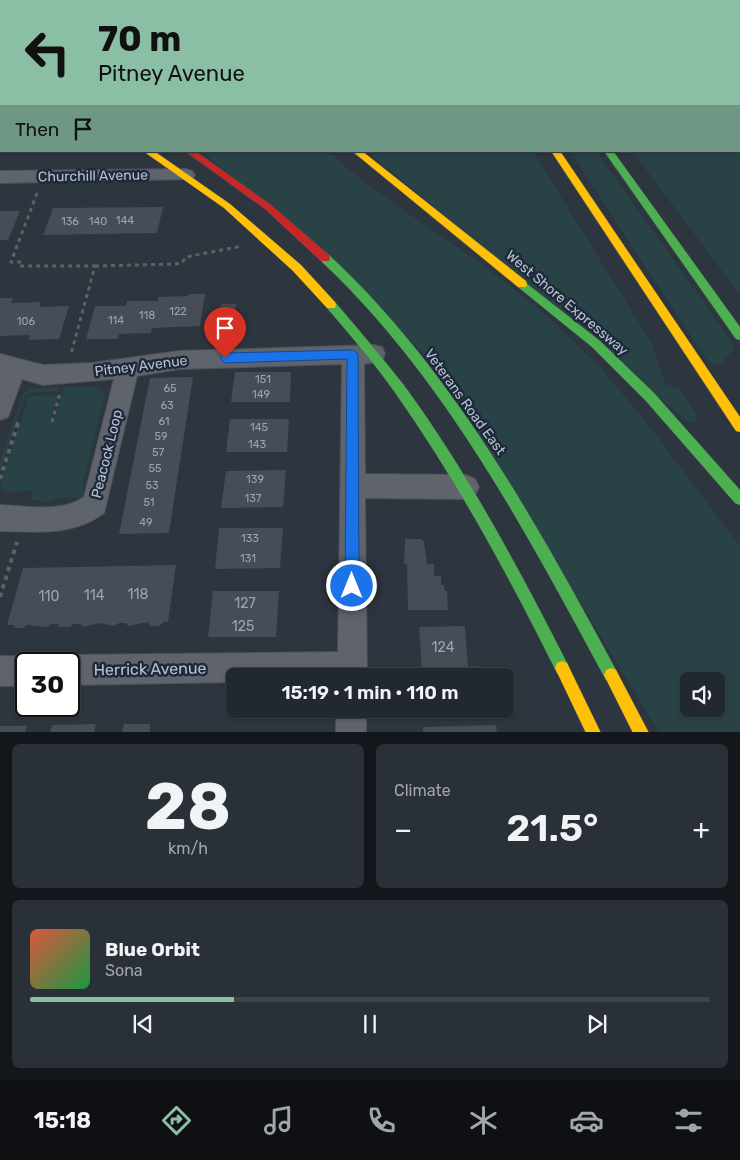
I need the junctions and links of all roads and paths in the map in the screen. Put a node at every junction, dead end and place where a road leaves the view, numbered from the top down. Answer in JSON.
{"nodes":[{"id":1,"x":149,"y":152,"type":"edge"},
{"id":2,"x":190,"y":152,"type":"edge"},
{"id":3,"x":357,"y":152,"type":"edge"},
{"id":4,"x":556,"y":152,"type":"edge"},
{"id":5,"x":609,"y":152,"type":"edge"},
{"id":6,"x":186,"y":175,"type":"junction"},
{"id":7,"x":0,"y":177,"type":"edge"},
{"id":8,"x":38,"y":190,"type":"dead end"},
{"id":9,"x":244,"y":245,"type":"dead end"},
{"id":10,"x":95,"y":266,"type":"junction"},
{"id":11,"x":740,"y":336,"type":"edge"},
{"id":12,"x":364,"y":354,"type":"junction"},
{"id":13,"x":70,"y":359,"type":"dead end"},
{"id":14,"x":7,"y":365,"type":"edge"},
{"id":15,"x":128,"y":367,"type":"junction"},
{"id":16,"x":62,"y":387,"type":"dead end"},
{"id":17,"x":51,"y":393,"type":"dead end"},
{"id":18,"x":60,"y":393,"type":"junction"},
{"id":19,"x":10,"y":413,"type":"edge"},
{"id":20,"x":52,"y":422,"type":"dead end"},
{"id":21,"x":740,"y":427,"type":"edge"},
{"id":22,"x":0,"y":479,"type":"edge"},
{"id":23,"x":353,"y":486,"type":"junction"},
{"id":24,"x":466,"y":487,"type":"junction"},
{"id":25,"x":740,"y":499,"type":"edge"},
{"id":26,"x":0,"y":518,"type":"edge"},
{"id":27,"x":19,"y":534,"type":"dead end"},
{"id":28,"x":0,"y":597,"type":"edge"},
{"id":29,"x":352,"y":668,"type":"edge"},
{"id":30,"x":80,"y":670,"type":"edge"},
{"id":31,"x":0,"y":671,"type":"edge"},
{"id":32,"x":15,"y":671,"type":"edge"},
{"id":33,"x":226,"y":671,"type":"edge"},
{"id":34,"x":352,"y":718,"type":"edge"},
{"id":35,"x":351,"y":732,"type":"edge"},
{"id":36,"x":594,"y":732,"type":"edge"},
{"id":37,"x":642,"y":732,"type":"edge"}],
"edges":[{"from":1,"to":6,"type":"main road"},
{"from":2,"to":37,"type":"main road","name":"Veterans Road East"},
{"from":3,"to":25,"type":"main road","name":"West Shore Expressway"},
{"from":4,"to":21,"type":"main road"},
{"from":5,"to":11,"type":"main road"},
{"from":6,"to":7,"type":"street","name":"Churchill Avenue"},
{"from":6,"to":12,"type":"main road"},
{"from":8,"to":10,"type":"path"},
{"from":9,"to":10,"type":"path"},
{"from":10,"to":13,"type":"path"},
{"from":12,"to":15,"type":"street","name":"Pitney Avenue"},
{"from":12,"to":23,"type":"street"},
{"from":12,"to":24,"type":"main road"},
{"from":14,"to":15,"type":"street","name":"Pitney Avenue"},
{"from":14,"to":19,"type":"street"},
{"from":15,"to":26,"type":"street","name":"Peacock Loop"},
{"from":16,"to":18,"type":"path"},
{"from":17,"to":18,"type":"path"},
{"from":18,"to":20,"type":"path"},
{"from":19,"to":22,"type":"path"},
{"from":23,"to":24,"type":"street"},
{"from":23,"to":29,"type":"street"},
{"from":24,"to":36,"type":"main road"},
{"from":27,"to":28,"type":"path"},
{"from":30,"to":33,"type":"street","name":"Herrick Avenue"},
{"from":31,"to":32,"type":"street"},
{"from":34,"to":35,"type":"street"}]}
